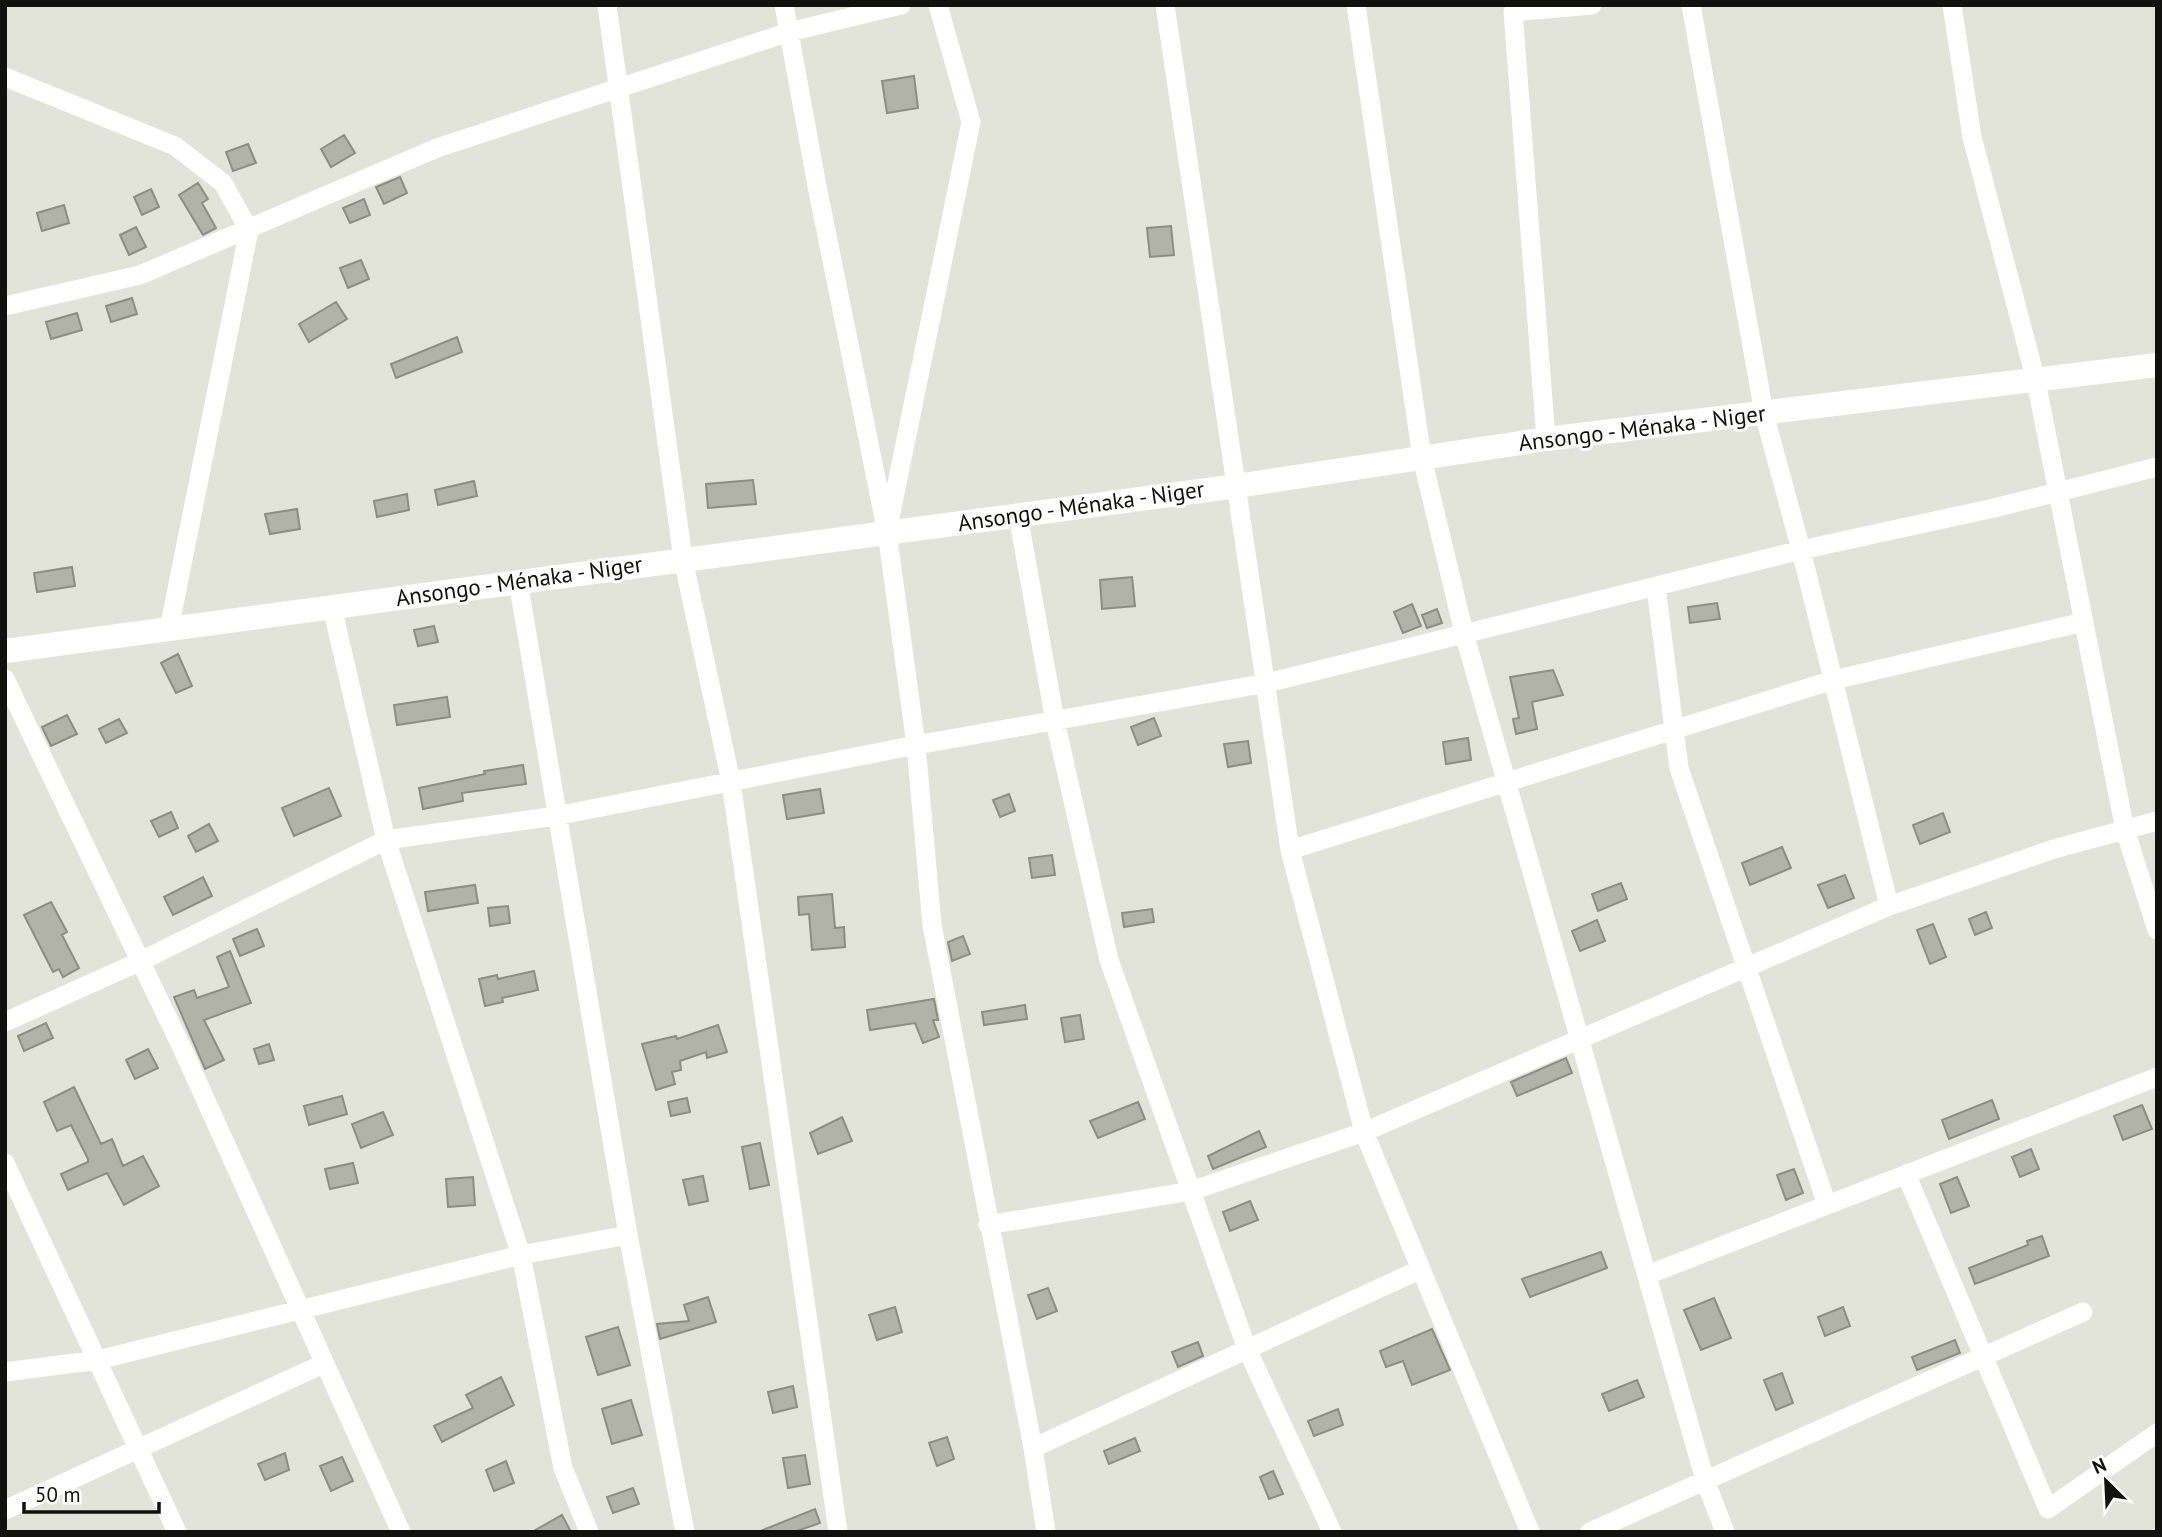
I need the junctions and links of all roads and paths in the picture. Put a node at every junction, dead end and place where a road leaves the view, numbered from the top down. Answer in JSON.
{"nodes":[{"id":1,"x":607,"y":5,"type":"edge"},
{"id":2,"x":784,"y":5,"type":"edge"},
{"id":3,"x":901,"y":5,"type":"edge"},
{"id":4,"x":938,"y":5,"type":"edge"},
{"id":5,"x":1165,"y":5,"type":"edge"},
{"id":6,"x":1356,"y":5,"type":"edge"},
{"id":7,"x":1592,"y":5,"type":"edge"},
{"id":8,"x":1691,"y":5,"type":"edge"},
{"id":9,"x":1952,"y":5,"type":"edge"},
{"id":10,"x":789,"y":32,"type":"junction"},
{"id":11,"x":5,"y":77,"type":"edge"},
{"id":12,"x":618,"y":90,"type":"junction"},
{"id":13,"x":249,"y":230,"type":"junction"},
{"id":14,"x":5,"y":306,"type":"edge"},
{"id":15,"x":2157,"y":365,"type":"edge"},
{"id":16,"x":2036,"y":380,"type":"junction"},
{"id":17,"x":1764,"y":413,"type":"junction"},
{"id":18,"x":1546,"y":439,"type":"junction"},
{"id":19,"x":1422,"y":458,"type":"junction"},
{"id":20,"x":2157,"y":467,"type":"edge"},
{"id":21,"x":1237,"y":486,"type":"junction"},
{"id":22,"x":2059,"y":492,"type":"junction"},
{"id":23,"x":1018,"y":515,"type":"junction"},
{"id":24,"x":887,"y":532,"type":"junction"},
{"id":25,"x":1801,"y":550,"type":"junction"},
{"id":26,"x":684,"y":559,"type":"junction"},
{"id":27,"x":518,"y":582,"type":"junction"},
{"id":28,"x":1656,"y":587,"type":"junction"},
{"id":29,"x":332,"y":607,"type":"junction"},
{"id":30,"x":2084,"y":622,"type":"junction"},
{"id":31,"x":169,"y":629,"type":"junction"},
{"id":32,"x":1464,"y":633,"type":"junction"},
{"id":33,"x":5,"y":651,"type":"edge"},
{"id":34,"x":5,"y":679,"type":"edge"},
{"id":35,"x":1833,"y":680,"type":"junction"},
{"id":36,"x":1267,"y":683,"type":"junction"},
{"id":37,"x":1055,"y":721,"type":"junction"},
{"id":38,"x":1675,"y":730,"type":"junction"},
{"id":39,"x":916,"y":745,"type":"junction"},
{"id":40,"x":731,"y":782,"type":"junction"},
{"id":41,"x":1504,"y":783,"type":"junction"},
{"id":42,"x":556,"y":816,"type":"junction"},
{"id":43,"x":2157,"y":821,"type":"edge"},
{"id":44,"x":2125,"y":830,"type":"junction"},
{"id":45,"x":386,"y":840,"type":"junction"},
{"id":46,"x":1290,"y":850,"type":"junction"},
{"id":47,"x":1889,"y":906,"type":"junction"},
{"id":48,"x":2157,"y":930,"type":"edge"},
{"id":49,"x":141,"y":961,"type":"junction"},
{"id":50,"x":1745,"y":967,"type":"junction"},
{"id":51,"x":5,"y":1022,"type":"edge"},
{"id":52,"x":1578,"y":1037,"type":"junction"},
{"id":53,"x":2157,"y":1077,"type":"edge"},
{"id":54,"x":1364,"y":1132,"type":"junction"},
{"id":55,"x":5,"y":1163,"type":"edge"},
{"id":56,"x":1906,"y":1174,"type":"junction"},
{"id":57,"x":1191,"y":1191,"type":"junction"},
{"id":58,"x":1827,"y":1205,"type":"junction"},
{"id":59,"x":988,"y":1225,"type":"junction"},
{"id":60,"x":628,"y":1235,"type":"junction"},
{"id":61,"x":521,"y":1255,"type":"junction"},
{"id":62,"x":1421,"y":1269,"type":"junction"},
{"id":63,"x":1647,"y":1275,"type":"junction"},
{"id":64,"x":299,"y":1312,"type":"junction"},
{"id":65,"x":2083,"y":1312,"type":"dead end"},
{"id":66,"x":1247,"y":1349,"type":"junction"},
{"id":67,"x":1983,"y":1357,"type":"junction"},
{"id":68,"x":98,"y":1360,"type":"junction"},
{"id":69,"x":323,"y":1364,"type":"junction"},
{"id":70,"x":5,"y":1372,"type":"edge"},
{"id":71,"x":2157,"y":1433,"type":"edge"},
{"id":72,"x":139,"y":1448,"type":"junction"},
{"id":73,"x":1033,"y":1448,"type":"junction"},
{"id":74,"x":1705,"y":1480,"type":"junction"},
{"id":75,"x":5,"y":1510,"type":"edge"},
{"id":76,"x":177,"y":1532,"type":"edge"},
{"id":77,"x":401,"y":1532,"type":"edge"},
{"id":78,"x":589,"y":1532,"type":"edge"},
{"id":79,"x":685,"y":1532,"type":"edge"},
{"id":80,"x":838,"y":1532,"type":"edge"},
{"id":81,"x":1046,"y":1532,"type":"edge"},
{"id":82,"x":1332,"y":1532,"type":"edge"},
{"id":83,"x":1530,"y":1532,"type":"edge"},
{"id":84,"x":1590,"y":1532,"type":"edge"},
{"id":85,"x":1725,"y":1532,"type":"edge"}],
"edges":[{"from":1,"to":12,"type":"street"},
{"from":2,"to":10,"type":"street"},
{"from":3,"to":10,"type":"street"},
{"from":4,"to":24,"type":"street"},
{"from":5,"to":21,"type":"street"},
{"from":6,"to":19,"type":"street"},
{"from":7,"to":18,"type":"street"},
{"from":8,"to":17,"type":"street"},
{"from":9,"to":16,"type":"street"},
{"from":10,"to":12,"type":"street"},
{"from":10,"to":24,"type":"street"},
{"from":11,"to":13,"type":"street"},
{"from":12,"to":13,"type":"street"},
{"from":12,"to":26,"type":"street"},
{"from":13,"to":14,"type":"street"},
{"from":13,"to":31,"type":"street"},
{"from":15,"to":16,"type":"main road","name":"Ansongo - Ménaka - Niger"},
{"from":16,"to":17,"type":"main road","name":"Ansongo - Ménaka - Niger"},
{"from":16,"to":22,"type":"street"},
{"from":17,"to":18,"type":"main road","name":"Ansongo - Ménaka - Niger"},
{"from":17,"to":25,"type":"street"},
{"from":18,"to":19,"type":"main road","name":"Ansongo - Ménaka - Niger"},
{"from":19,"to":21,"type":"main road","name":"Ansongo - Ménaka - Niger"},
{"from":19,"to":32,"type":"street"},
{"from":20,"to":22,"type":"street"},
{"from":21,"to":23,"type":"main road","name":"Ansongo - Ménaka - Niger"},
{"from":21,"to":36,"type":"street"},
{"from":22,"to":25,"type":"street"},
{"from":22,"to":30,"type":"street"},
{"from":23,"to":24,"type":"main road","name":"Ansongo - Ménaka - Niger"},
{"from":23,"to":37,"type":"street"},
{"from":24,"to":26,"type":"main road","name":"Ansongo - Ménaka - Niger"},
{"from":24,"to":39,"type":"street"},
{"from":25,"to":28,"type":"street"},
{"from":25,"to":35,"type":"street"},
{"from":26,"to":27,"type":"main road","name":"Ansongo - Ménaka - Niger"},
{"from":26,"to":40,"type":"street"},
{"from":27,"to":29,"type":"main road","name":"Ansongo - Ménaka - Niger"},
{"from":27,"to":42,"type":"street"},
{"from":28,"to":32,"type":"street"},
{"from":28,"to":38,"type":"street"},
{"from":29,"to":31,"type":"main road","name":"Ansongo - Ménaka - Niger"},
{"from":29,"to":45,"type":"street"},
{"from":30,"to":35,"type":"street"},
{"from":30,"to":44,"type":"street"},
{"from":31,"to":33,"type":"main road","name":"Ansongo - Ménaka - Niger"},
{"from":32,"to":36,"type":"street"},
{"from":32,"to":41,"type":"street"},
{"from":34,"to":49,"type":"street"},
{"from":35,"to":38,"type":"street"},
{"from":35,"to":47,"type":"street"},
{"from":36,"to":37,"type":"street"},
{"from":36,"to":46,"type":"street"},
{"from":37,"to":39,"type":"street"},
{"from":37,"to":57,"type":"street"},
{"from":38,"to":41,"type":"street"},
{"from":38,"to":50,"type":"street"},
{"from":39,"to":40,"type":"street"},
{"from":39,"to":59,"type":"street"},
{"from":40,"to":42,"type":"street"},
{"from":40,"to":80,"type":"street"},
{"from":41,"to":46,"type":"street"},
{"from":41,"to":52,"type":"street"},
{"from":42,"to":45,"type":"street"},
{"from":42,"to":60,"type":"street"},
{"from":43,"to":44,"type":"street"},
{"from":44,"to":47,"type":"street"},
{"from":44,"to":48,"type":"street"},
{"from":45,"to":49,"type":"street"},
{"from":45,"to":61,"type":"street"},
{"from":46,"to":54,"type":"street"},
{"from":47,"to":50,"type":"street"},
{"from":49,"to":51,"type":"street"},
{"from":49,"to":64,"type":"street"},
{"from":50,"to":52,"type":"street"},
{"from":50,"to":58,"type":"street"},
{"from":52,"to":54,"type":"street"},
{"from":52,"to":63,"type":"street"},
{"from":53,"to":56,"type":"street"},
{"from":54,"to":57,"type":"street"},
{"from":54,"to":62,"type":"street"},
{"from":55,"to":68,"type":"street"},
{"from":56,"to":58,"type":"street"},
{"from":56,"to":67,"type":"street"},
{"from":57,"to":59,"type":"street"},
{"from":57,"to":66,"type":"street"},
{"from":58,"to":63,"type":"street"},
{"from":59,"to":73,"type":"street"},
{"from":60,"to":61,"type":"street"},
{"from":60,"to":79,"type":"street"},
{"from":61,"to":64,"type":"street"},
{"from":61,"to":78,"type":"street"},
{"from":62,"to":66,"type":"street"},
{"from":62,"to":83,"type":"street"},
{"from":63,"to":74,"type":"street"},
{"from":64,"to":68,"type":"street"},
{"from":64,"to":69,"type":"street"},
{"from":65,"to":67,"type":"street"},
{"from":66,"to":73,"type":"street"},
{"from":66,"to":82,"type":"street"},
{"from":67,"to":71,"type":"street"},
{"from":67,"to":74,"type":"street"},
{"from":68,"to":70,"type":"street"},
{"from":68,"to":72,"type":"street"},
{"from":69,"to":72,"type":"street"},
{"from":69,"to":77,"type":"street"},
{"from":72,"to":75,"type":"street"},
{"from":72,"to":76,"type":"street"},
{"from":73,"to":81,"type":"street"},
{"from":74,"to":84,"type":"street"},
{"from":74,"to":85,"type":"street"}]}
